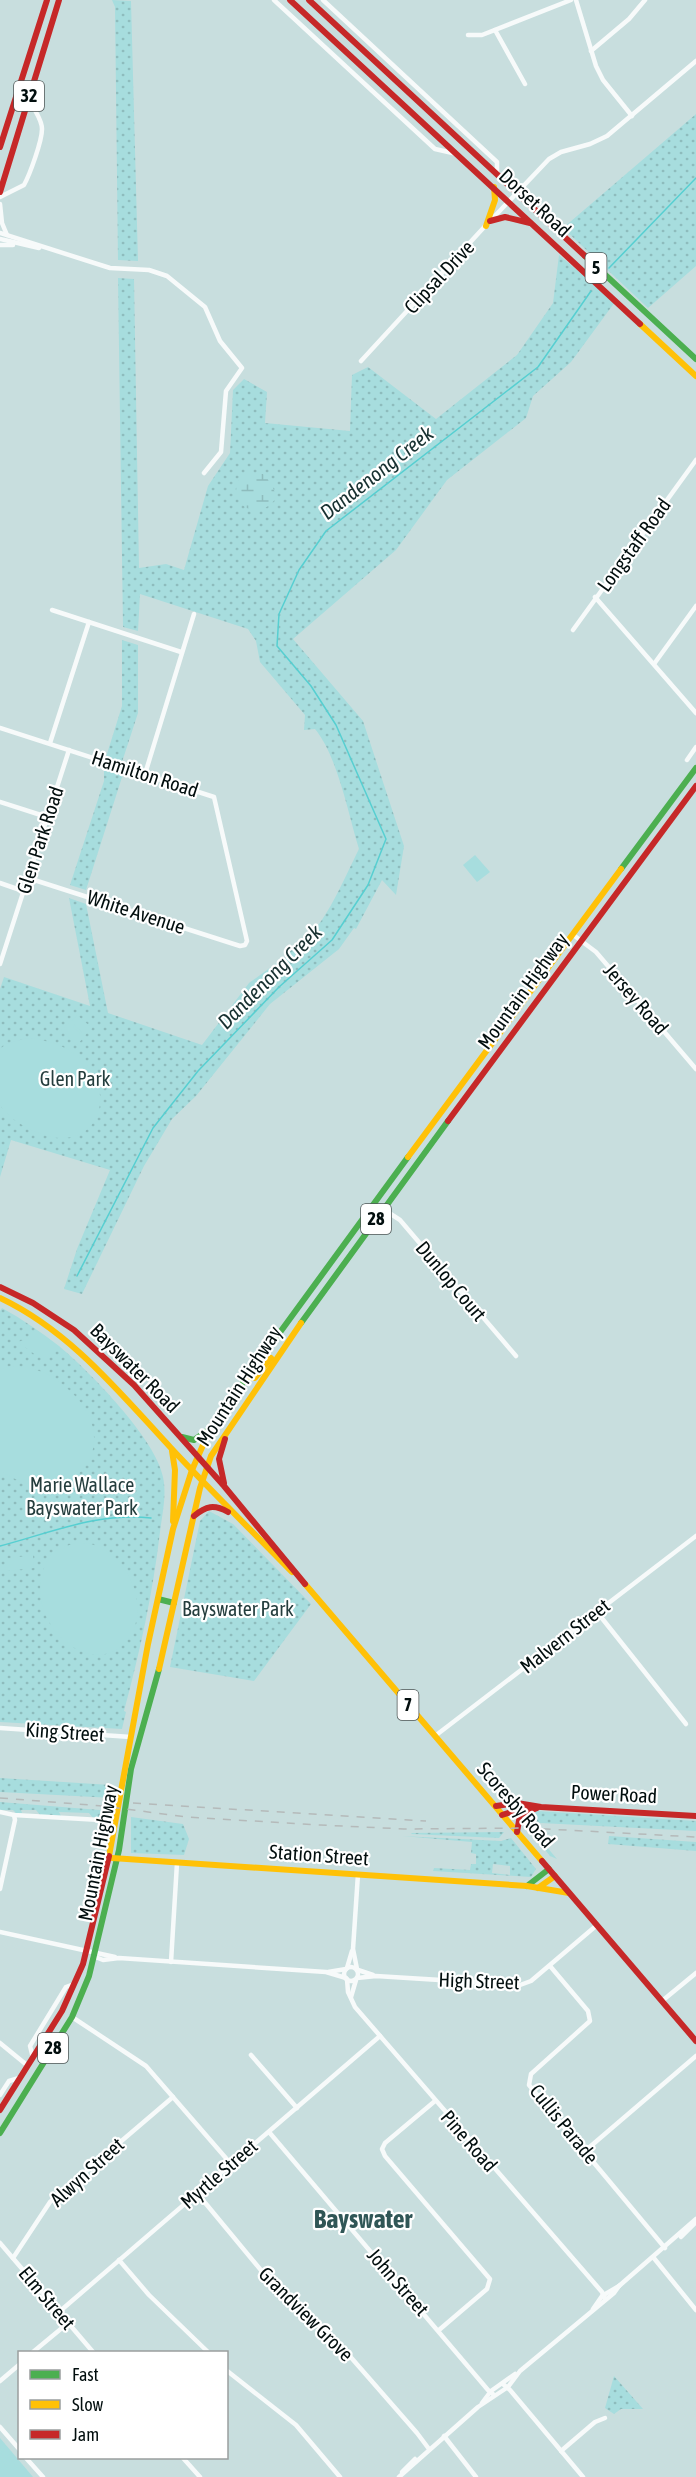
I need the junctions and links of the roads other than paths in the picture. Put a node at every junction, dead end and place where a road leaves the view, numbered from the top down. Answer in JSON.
{"nodes":[{"id":1,"x":47,"y":0,"type":"edge"},
{"id":2,"x":59,"y":0,"type":"edge"},
{"id":3,"x":274,"y":0,"type":"edge"},
{"id":4,"x":290,"y":0,"type":"edge"},
{"id":5,"x":309,"y":0,"type":"edge"},
{"id":6,"x":323,"y":0,"type":"edge"},
{"id":7,"x":571,"y":0,"type":"edge"},
{"id":8,"x":576,"y":0,"type":"edge"},
{"id":9,"x":645,"y":0,"type":"edge"},
{"id":10,"x":495,"y":30,"type":"junction"},
{"id":11,"x":468,"y":35,"type":"dead end"},
{"id":12,"x":333,"y":39,"type":"junction"},
{"id":13,"x":591,"y":51,"type":"junction"},
{"id":14,"x":334,"y":56,"type":"junction"},
{"id":15,"x":696,"y":61,"type":"edge"},
{"id":16,"x":25,"y":69,"type":"junction"},
{"id":17,"x":36,"y":72,"type":"junction"},
{"id":18,"x":525,"y":84,"type":"dead end"},
{"id":19,"x":32,"y":88,"type":"junction"},
{"id":20,"x":632,"y":116,"type":"junction"},
{"id":21,"x":0,"y":147,"type":"edge"},
{"id":22,"x":457,"y":154,"type":"junction"},
{"id":23,"x":496,"y":176,"type":"junction"},
{"id":24,"x":494,"y":188,"type":"junction"},
{"id":25,"x":0,"y":192,"type":"edge"},
{"id":26,"x":516,"y":194,"type":"junction"},
{"id":27,"x":0,"y":197,"type":"edge"},
{"id":28,"x":510,"y":201,"type":"junction"},
{"id":29,"x":0,"y":204,"type":"edge"},
{"id":30,"x":488,"y":223,"type":"junction"},
{"id":31,"x":533,"y":223,"type":"junction"},
{"id":32,"x":0,"y":232,"type":"edge"},
{"id":33,"x":7,"y":235,"type":"junction"},
{"id":34,"x":0,"y":239,"type":"edge"},
{"id":35,"x":19,"y":244,"type":"junction"},
{"id":36,"x":0,"y":245,"type":"edge"},
{"id":37,"x":39,"y":247,"type":"junction"},
{"id":38,"x":696,"y":359,"type":"edge"},
{"id":39,"x":361,"y":361,"type":"dead end"},
{"id":40,"x":696,"y":376,"type":"edge"},
{"id":41,"x":696,"y":460,"type":"edge"},
{"id":42,"x":204,"y":473,"type":"dead end"},
{"id":43,"x":596,"y":597,"type":"junction"},
{"id":44,"x":696,"y":606,"type":"edge"},
{"id":45,"x":52,"y":610,"type":"dead end"},
{"id":46,"x":194,"y":615,"type":"dead end"},
{"id":47,"x":89,"y":622,"type":"junction"},
{"id":48,"x":573,"y":630,"type":"dead end"},
{"id":49,"x":181,"y":652,"type":"junction"},
{"id":50,"x":654,"y":664,"type":"junction"},
{"id":51,"x":696,"y":713,"type":"edge"},
{"id":52,"x":0,"y":728,"type":"edge"},
{"id":53,"x":50,"y":743,"type":"junction"},
{"id":54,"x":696,"y":747,"type":"edge"},
{"id":55,"x":69,"y":750,"type":"junction"},
{"id":56,"x":687,"y":760,"type":"dead end"},
{"id":57,"x":696,"y":768,"type":"edge"},
{"id":58,"x":145,"y":774,"type":"junction"},
{"id":59,"x":696,"y":786,"type":"edge"},
{"id":60,"x":0,"y":802,"type":"edge"},
{"id":61,"x":46,"y":817,"type":"junction"},
{"id":62,"x":637,"y":867,"type":"junction"},
{"id":63,"x":616,"y":875,"type":"junction"},
{"id":64,"x":27,"y":878,"type":"junction"},
{"id":65,"x":0,"y":883,"type":"edge"},
{"id":66,"x":23,"y":891,"type":"junction"},
{"id":67,"x":572,"y":934,"type":"junction"},
{"id":68,"x":580,"y":940,"type":"junction"},
{"id":69,"x":245,"y":945,"type":"joint"},
{"id":70,"x":0,"y":964,"type":"edge"},
{"id":71,"x":696,"y":1069,"type":"edge"},
{"id":72,"x":464,"y":1080,"type":"junction"},
{"id":73,"x":473,"y":1086,"type":"junction"},
{"id":74,"x":375,"y":1203,"type":"junction"},
{"id":75,"x":383,"y":1209,"type":"junction"},
{"id":76,"x":0,"y":1287,"type":"edge"},
{"id":77,"x":0,"y":1298,"type":"edge"},
{"id":78,"x":280,"y":1351,"type":"junction"},
{"id":79,"x":516,"y":1356,"type":"dead end"},
{"id":80,"x":107,"y":1359,"type":"junction"},
{"id":81,"x":97,"y":1370,"type":"junction"},
{"id":82,"x":248,"y":1376,"type":"junction"},
{"id":83,"x":238,"y":1389,"type":"junction"},
{"id":84,"x":246,"y":1402,"type":"junction"},
{"id":85,"x":234,"y":1418,"type":"junction"},
{"id":86,"x":211,"y":1427,"type":"junction"},
{"id":87,"x":177,"y":1435,"type":"junction"},
{"id":88,"x":170,"y":1448,"type":"junction"},
{"id":89,"x":198,"y":1456,"type":"junction"},
{"id":90,"x":207,"y":1467,"type":"junction"},
{"id":91,"x":192,"y":1470,"type":"junction"},
{"id":92,"x":202,"y":1480,"type":"junction"},
{"id":93,"x":224,"y":1486,"type":"junction"},
{"id":94,"x":193,"y":1517,"type":"junction"},
{"id":95,"x":238,"y":1518,"type":"junction"},
{"id":96,"x":173,"y":1529,"type":"junction"},
{"id":97,"x":696,"y":1536,"type":"edge"},
{"id":98,"x":310,"y":1590,"type":"junction"},
{"id":99,"x":158,"y":1599,"type":"junction"},
{"id":100,"x":174,"y":1603,"type":"junction"},
{"id":101,"x":597,"y":1612,"type":"junction"},
{"id":102,"x":156,"y":1681,"type":"junction"},
{"id":103,"x":686,"y":1724,"type":"dead end"},
{"id":104,"x":0,"y":1728,"type":"edge"},
{"id":105,"x":435,"y":1736,"type":"junction"},
{"id":106,"x":130,"y":1737,"type":"junction"},
{"id":107,"x":123,"y":1797,"type":"junction"},
{"id":108,"x":496,"y":1806,"type":"junction"},
{"id":109,"x":530,"y":1806,"type":"junction"},
{"id":110,"x":541,"y":1807,"type":"junction"},
{"id":111,"x":0,"y":1812,"type":"edge"},
{"id":112,"x":14,"y":1815,"type":"junction"},
{"id":113,"x":502,"y":1815,"type":"junction"},
{"id":114,"x":696,"y":1816,"type":"edge"},
{"id":115,"x":120,"y":1817,"type":"junction"},
{"id":116,"x":517,"y":1832,"type":"junction"},
{"id":117,"x":113,"y":1840,"type":"junction"},
{"id":118,"x":109,"y":1858,"type":"junction"},
{"id":119,"x":117,"y":1859,"type":"junction"},
{"id":120,"x":177,"y":1863,"type":"junction"},
{"id":121,"x":549,"y":1869,"type":"junction"},
{"id":122,"x":358,"y":1874,"type":"junction"},
{"id":123,"x":555,"y":1876,"type":"junction"},
{"id":124,"x":527,"y":1886,"type":"junction"},
{"id":125,"x":536,"y":1888,"type":"junction"},
{"id":126,"x":0,"y":1889,"type":"edge"},
{"id":127,"x":569,"y":1893,"type":"junction"},
{"id":128,"x":597,"y":1925,"type":"junction"},
{"id":129,"x":0,"y":1932,"type":"edge"},
{"id":130,"x":353,"y":1949,"type":"junction"},
{"id":131,"x":86,"y":1952,"type":"junction"},
{"id":132,"x":95,"y":1955,"type":"junction"},
{"id":133,"x":171,"y":1962,"type":"junction"},
{"id":134,"x":550,"y":1966,"type":"junction"},
{"id":135,"x":346,"y":1968,"type":"junction"},
{"id":136,"x":357,"y":1969,"type":"junction"},
{"id":137,"x":326,"y":1972,"type":"junction"},
{"id":138,"x":696,"y":1972,"type":"edge"},
{"id":139,"x":375,"y":1976,"type":"junction"},
{"id":140,"x":346,"y":1979,"type":"junction"},
{"id":141,"x":356,"y":1979,"type":"junction"},
{"id":142,"x":351,"y":1997,"type":"junction"},
{"id":143,"x":662,"y":2001,"type":"junction"},
{"id":144,"x":72,"y":2017,"type":"junction"},
{"id":145,"x":380,"y":2036,"type":"junction"},
{"id":146,"x":696,"y":2041,"type":"edge"},
{"id":147,"x":0,"y":2043,"type":"edge"},
{"id":148,"x":251,"y":2055,"type":"dead end"},
{"id":149,"x":696,"y":2056,"type":"edge"},
{"id":150,"x":28,"y":2066,"type":"junction"},
{"id":151,"x":21,"y":2078,"type":"junction"},
{"id":152,"x":0,"y":2095,"type":"edge"},
{"id":153,"x":173,"y":2097,"type":"junction"},
{"id":154,"x":435,"y":2101,"type":"junction"},
{"id":155,"x":297,"y":2108,"type":"junction"},
{"id":156,"x":0,"y":2110,"type":"edge"},
{"id":157,"x":269,"y":2132,"type":"junction"},
{"id":158,"x":0,"y":2133,"type":"edge"},
{"id":159,"x":585,"y":2151,"type":"junction"},
{"id":160,"x":231,"y":2164,"type":"junction"},
{"id":161,"x":197,"y":2193,"type":"junction"},
{"id":162,"x":696,"y":2220,"type":"edge"},
{"id":163,"x":0,"y":2243,"type":"edge"},
{"id":164,"x":668,"y":2245,"type":"junction"},
{"id":165,"x":13,"y":2258,"type":"junction"},
{"id":166,"x":652,"y":2258,"type":"junction"},
{"id":167,"x":119,"y":2260,"type":"junction"},
{"id":168,"x":603,"y":2297,"type":"junction"},
{"id":169,"x":696,"y":2310,"type":"edge"},
{"id":170,"x":59,"y":2312,"type":"junction"},
{"id":171,"x":68,"y":2323,"type":"junction"},
{"id":172,"x":439,"y":2330,"type":"junction"},
{"id":173,"x":34,"y":2351,"type":"edge"},
{"id":174,"x":92,"y":2351,"type":"edge"},
{"id":175,"x":207,"y":2351,"type":"edge"},
{"id":176,"x":18,"y":2366,"type":"edge"},
{"id":177,"x":228,"y":2372,"type":"edge"},
{"id":178,"x":0,"y":2381,"type":"edge"},
{"id":179,"x":505,"y":2387,"type":"junction"},
{"id":180,"x":492,"y":2392,"type":"junction"},
{"id":181,"x":605,"y":2418,"type":"dead end"},
{"id":182,"x":0,"y":2427,"type":"edge"},
{"id":183,"x":443,"y":2438,"type":"junction"},
{"id":184,"x":18,"y":2448,"type":"edge"},
{"id":185,"x":428,"y":2450,"type":"junction"},
{"id":186,"x":561,"y":2451,"type":"junction"},
{"id":187,"x":28,"y":2459,"type":"edge"},
{"id":188,"x":185,"y":2459,"type":"edge"},
{"id":189,"x":43,"y":2477,"type":"edge"},
{"id":190,"x":200,"y":2477,"type":"edge"},
{"id":191,"x":340,"y":2477,"type":"edge"},
{"id":192,"x":398,"y":2477,"type":"edge"},
{"id":193,"x":476,"y":2477,"type":"edge"},
{"id":194,"x":583,"y":2477,"type":"edge"}],
"edges":[{"from":1,"to":16,"type":"main road","number":"32"},
{"from":2,"to":17,"type":"main road","number":"32"},
{"from":3,"to":14,"type":"street","name":"Dorset Road"},
{"from":4,"to":12,"type":"main road","name":"Dorset Road","number":"5"},
{"from":5,"to":23,"type":"main road","name":"Dorset Road","number":"5"},
{"from":6,"to":23,"type":"street","name":"Dorset Road"},
{"from":7,"to":10,"type":"street"},
{"from":8,"to":13,"type":"street"},
{"from":9,"to":13,"type":"street"},
{"from":10,"to":11,"type":"street"},
{"from":10,"to":18,"type":"street"},
{"from":12,"to":14,"type":"street"},
{"from":12,"to":22,"type":"main road","name":"Dorset Road","number":"5"},
{"from":13,"to":20,"type":"street"},
{"from":14,"to":22,"type":"street","name":"Dorset Road"},
{"from":15,"to":20,"type":"street","name":"Clipsal Drive"},
{"from":16,"to":17,"type":"main road"},
{"from":16,"to":21,"type":"main road","number":"32"},
{"from":17,"to":19,"type":"main road","number":"32"},
{"from":19,"to":25,"type":"main road","number":"32"},
{"from":19,"to":27,"type":"street"},
{"from":20,"to":26,"type":"street","name":"Clipsal Drive"},
{"from":22,"to":24,"type":"main road","name":"Dorset Road","number":"5"},
{"from":23,"to":26,"type":"main road","name":"Dorset Road","number":"5"},
{"from":24,"to":28,"type":"main road","name":"Dorset Road","number":"5"},
{"from":24,"to":30,"type":"main road"},
{"from":26,"to":28,"type":"street","name":"Clipsal Drive"},
{"from":26,"to":38,"type":"main road","name":"Dorset Road","number":"5"},
{"from":28,"to":30,"type":"street","name":"Clipsal Drive"},
{"from":28,"to":31,"type":"main road","name":"Dorset Road","number":"5"},
{"from":29,"to":33,"type":"street"},
{"from":30,"to":31,"type":"main road"},
{"from":30,"to":39,"type":"street","name":"Clipsal Drive"},
{"from":31,"to":40,"type":"main road","name":"Dorset Road","number":"5"},
{"from":32,"to":33,"type":"street"},
{"from":33,"to":37,"type":"street"},
{"from":34,"to":35,"type":"street"},
{"from":35,"to":36,"type":"street"},
{"from":35,"to":37,"type":"street"},
{"from":37,"to":42,"type":"street"},
{"from":41,"to":43,"type":"street","name":"Longstaff Road"},
{"from":43,"to":48,"type":"street","name":"Longstaff Road"},
{"from":43,"to":50,"type":"street"},
{"from":44,"to":50,"type":"street"},
{"from":45,"to":47,"type":"street"},
{"from":46,"to":49,"type":"street"},
{"from":47,"to":49,"type":"street"},
{"from":47,"to":53,"type":"street"},
{"from":49,"to":58,"type":"street"},
{"from":50,"to":51,"type":"street"},
{"from":52,"to":53,"type":"street","name":"Hamilton Road"},
{"from":53,"to":55,"type":"street","name":"Hamilton Road"},
{"from":54,"to":56,"type":"street"},
{"from":55,"to":58,"type":"street","name":"Hamilton Road"},
{"from":55,"to":61,"type":"street","name":"Glen Park Road"},
{"from":57,"to":63,"type":"main road","name":"Mountain Highway","number":"28"},
{"from":58,"to":69,"type":"street","name":"Hamilton Road"},
{"from":59,"to":62,"type":"main road","name":"Mountain Highway","number":"28"},
{"from":60,"to":61,"type":"street"},
{"from":61,"to":64,"type":"street","name":"Glen Park Road"},
{"from":62,"to":63,"type":"main road"},
{"from":62,"to":68,"type":"main road","name":"Mountain Highway","number":"28"},
{"from":63,"to":67,"type":"main road","name":"Mountain Highway","number":"28"},
{"from":64,"to":66,"type":"street","name":"Glen Park Road"},
{"from":64,"to":69,"type":"street","name":"White Avenue"},
{"from":65,"to":66,"type":"street"},
{"from":66,"to":70,"type":"street","name":"Glen Park Road"},
{"from":67,"to":68,"type":"street","name":"Jersey Road"},
{"from":67,"to":72,"type":"main road","name":"Mountain Highway","number":"28"},
{"from":68,"to":71,"type":"street","name":"Jersey Road"},
{"from":68,"to":73,"type":"main road","name":"Mountain Highway","number":"28"},
{"from":72,"to":73,"type":"main road"},
{"from":72,"to":74,"type":"main road","name":"Mountain Highway","number":"28"},
{"from":73,"to":75,"type":"main road","name":"Mountain Highway","number":"28"},
{"from":74,"to":75,"type":"main road"},
{"from":74,"to":82,"type":"main road","name":"Mountain Highway","number":"28"},
{"from":75,"to":78,"type":"main road","name":"Mountain Highway","number":"28"},
{"from":75,"to":79,"type":"street","name":"Dunlop Court"},
{"from":76,"to":80,"type":"main road","name":"Bayswater Road","number":"7"},
{"from":77,"to":81,"type":"main road","name":"Bayswater Road","number":"7"},
{"from":78,"to":82,"type":"main road"},
{"from":78,"to":84,"type":"main road","name":"Mountain Highway","number":"28"},
{"from":80,"to":81,"type":"main road"},
{"from":80,"to":87,"type":"main road","name":"Bayswater Road","number":"7"},
{"from":81,"to":88,"type":"main road","name":"Bayswater Road","number":"7"},
{"from":82,"to":83,"type":"main road","name":"Mountain Highway","number":"28"},
{"from":83,"to":84,"type":"main road"},
{"from":83,"to":86,"type":"main road","name":"Mountain Highway","number":"28"},
{"from":84,"to":85,"type":"main road","name":"Mountain Highway","number":"28"},
{"from":85,"to":90,"type":"main road","name":"Mountain Highway","number":"28"},
{"from":85,"to":93,"type":"main road"},
{"from":86,"to":87,"type":"main road"},
{"from":86,"to":89,"type":"main road","name":"Mountain Highway","number":"28"},
{"from":87,"to":89,"type":"main road","name":"Bayswater Road","number":"7"},
{"from":88,"to":91,"type":"main road","name":"Bayswater Road","number":"7"},
{"from":88,"to":96,"type":"main road"},
{"from":89,"to":90,"type":"main road","name":"Bayswater Road","number":"7"},
{"from":89,"to":91,"type":"main road","name":"Mountain Highway","number":"28"},
{"from":90,"to":92,"type":"main road","name":"Mountain Highway","number":"28"},
{"from":90,"to":93,"type":"main road","name":"Scoresby Road","number":"7"},
{"from":91,"to":92,"type":"main road","name":"Bayswater Road","number":"7"},
{"from":91,"to":96,"type":"main road","name":"Mountain Highway","number":"28"},
{"from":92,"to":94,"type":"main road","name":"Mountain Highway","number":"28"},
{"from":92,"to":95,"type":"main road","name":"Scoresby Road","number":"7"},
{"from":93,"to":98,"type":"main road","name":"Scoresby Road","number":"7"},
{"from":94,"to":95,"type":"main road"},
{"from":94,"to":100,"type":"main road","name":"Mountain Highway","number":"28"},
{"from":95,"to":98,"type":"main road","name":"Scoresby Road","number":"7"},
{"from":96,"to":99,"type":"main road","name":"Mountain Highway","number":"28"},
{"from":97,"to":101,"type":"street","name":"Malvern Street"},
{"from":98,"to":105,"type":"main road","name":"Scoresby Road","number":"7"},
{"from":99,"to":100,"type":"main road"},
{"from":99,"to":106,"type":"main road","name":"Mountain Highway","number":"28"},
{"from":100,"to":102,"type":"main road","name":"Mountain Highway","number":"28"},
{"from":101,"to":103,"type":"street"},
{"from":101,"to":105,"type":"street","name":"Malvern Street"},
{"from":102,"to":106,"type":"main road"},
{"from":102,"to":107,"type":"main road","name":"Mountain Highway","number":"28"},
{"from":104,"to":106,"type":"street","name":"King Street"},
{"from":105,"to":108,"type":"main road","name":"Scoresby Road","number":"7"},
{"from":106,"to":107,"type":"main road","name":"Mountain Highway","number":"28"},
{"from":107,"to":115,"type":"main road","name":"Mountain Highway","number":"28"},
{"from":108,"to":109,"type":"main road","name":"Power Road"},
{"from":108,"to":113,"type":"main road","name":"Scoresby Road","number":"7"},
{"from":109,"to":110,"type":"main road","name":"Power Road"},
{"from":109,"to":113,"type":"main road","name":"Power Road"},
{"from":110,"to":114,"type":"main road","name":"Power Road"},
{"from":110,"to":116,"type":"main road"},
{"from":111,"to":112,"type":"street"},
{"from":112,"to":117,"type":"street"},
{"from":112,"to":126,"type":"street"},
{"from":113,"to":116,"type":"main road","name":"Scoresby Road","number":"7"},
{"from":115,"to":117,"type":"main road","name":"Mountain Highway","number":"28"},
{"from":115,"to":119,"type":"main road","name":"Mountain Highway","number":"28"},
{"from":116,"to":121,"type":"main road","name":"Scoresby Road","number":"7"},
{"from":117,"to":118,"type":"main road","name":"Mountain Highway","number":"28"},
{"from":118,"to":119,"type":"main road","name":"Station Street"},
{"from":118,"to":131,"type":"main road","name":"Mountain Highway","number":"28"},
{"from":119,"to":120,"type":"main road","name":"Station Street"},
{"from":119,"to":132,"type":"main road","name":"Mountain Highway","number":"28"},
{"from":120,"to":122,"type":"main road","name":"Station Street"},
{"from":120,"to":133,"type":"street"},
{"from":121,"to":123,"type":"main road","name":"Scoresby Road","number":"7"},
{"from":121,"to":124,"type":"main road"},
{"from":122,"to":124,"type":"main road","name":"Station Street"},
{"from":122,"to":130,"type":"street"},
{"from":123,"to":125,"type":"main road"},
{"from":123,"to":127,"type":"main road","name":"Scoresby Road","number":"7"},
{"from":124,"to":125,"type":"main road","name":"Station Street"},
{"from":125,"to":127,"type":"main road","name":"Station Street"},
{"from":127,"to":128,"type":"main road","name":"Scoresby Road","number":"7"},
{"from":128,"to":134,"type":"street","name":"High Street"},
{"from":128,"to":143,"type":"main road","name":"Scoresby Road","number":"7"},
{"from":129,"to":131,"type":"street"},
{"from":130,"to":135,"type":"street"},
{"from":130,"to":136,"type":"street"},
{"from":131,"to":132,"type":"street"},
{"from":131,"to":150,"type":"main road","name":"Mountain Highway","number":"28"},
{"from":132,"to":133,"type":"street"},
{"from":132,"to":144,"type":"main road","name":"Mountain Highway","number":"28"},
{"from":133,"to":137,"type":"street"},
{"from":134,"to":139,"type":"street","name":"High Street"},
{"from":134,"to":159,"type":"street","name":"Cullis Parade"},
{"from":135,"to":136,"type":"street","name":"High Street"},
{"from":135,"to":137,"type":"street"},
{"from":135,"to":140,"type":"street","name":"Pine Road"},
{"from":136,"to":139,"type":"street","name":"High Street"},
{"from":136,"to":141,"type":"street"},
{"from":137,"to":140,"type":"street"},
{"from":138,"to":143,"type":"street"},
{"from":139,"to":141,"type":"street","name":"High Street"},
{"from":140,"to":141,"type":"street","name":"High Street"},
{"from":140,"to":142,"type":"street","name":"Pine Road"},
{"from":141,"to":142,"type":"street"},
{"from":142,"to":145,"type":"street","name":"Pine Road"},
{"from":143,"to":146,"type":"main road","name":"Scoresby Road","number":"7"},
{"from":144,"to":153,"type":"street"},
{"from":144,"to":158,"type":"main road","name":"Mountain Highway","number":"28"},
{"from":145,"to":154,"type":"street","name":"Pine Road"},
{"from":145,"to":155,"type":"street","name":"Myrtle Street"},
{"from":147,"to":150,"type":"street"},
{"from":148,"to":155,"type":"street"},
{"from":149,"to":159,"type":"street"},
{"from":150,"to":151,"type":"main road","name":"Mountain Highway","number":"28"},
{"from":151,"to":152,"type":"street"},
{"from":151,"to":156,"type":"main road","name":"Mountain Highway","number":"28"},
{"from":153,"to":160,"type":"street"},
{"from":153,"to":165,"type":"street","name":"Alwyn Street"},
{"from":154,"to":168,"type":"street","name":"Pine Road"},
{"from":154,"to":172,"type":"street"},
{"from":155,"to":157,"type":"street","name":"Myrtle Street"},
{"from":157,"to":160,"type":"street","name":"Myrtle Street"},
{"from":157,"to":172,"type":"street","name":"John Street"},
{"from":159,"to":164,"type":"street","name":"Cullis Parade"},
{"from":160,"to":161,"type":"street","name":"Myrtle Street"},
{"from":161,"to":167,"type":"street","name":"Myrtle Street"},
{"from":161,"to":185,"type":"street","name":"Grandview Grove"},
{"from":162,"to":164,"type":"street"},
{"from":163,"to":165,"type":"street","name":"Elm Street"},
{"from":164,"to":166,"type":"street"},
{"from":165,"to":170,"type":"street","name":"Elm Street"},
{"from":166,"to":168,"type":"street"},
{"from":166,"to":169,"type":"street"},
{"from":167,"to":170,"type":"street","name":"Myrtle Street"},
{"from":167,"to":175,"type":"street"},
{"from":168,"to":179,"type":"street"},
{"from":170,"to":171,"type":"street","name":"Elm Street"},
{"from":171,"to":173,"type":"street"},
{"from":171,"to":174,"type":"street","name":"Elm Street"},
{"from":172,"to":180,"type":"street","name":"John Street"},
{"from":176,"to":178,"type":"street"},
{"from":177,"to":191,"type":"street"},
{"from":179,"to":180,"type":"street"},
{"from":179,"to":186,"type":"street"},
{"from":180,"to":183,"type":"street"},
{"from":181,"to":186,"type":"street"},
{"from":182,"to":184,"type":"street"},
{"from":183,"to":185,"type":"street"},
{"from":183,"to":193,"type":"street"},
{"from":185,"to":192,"type":"street"},
{"from":186,"to":194,"type":"street"},
{"from":187,"to":189,"type":"street"},
{"from":188,"to":190,"type":"street"}]}
